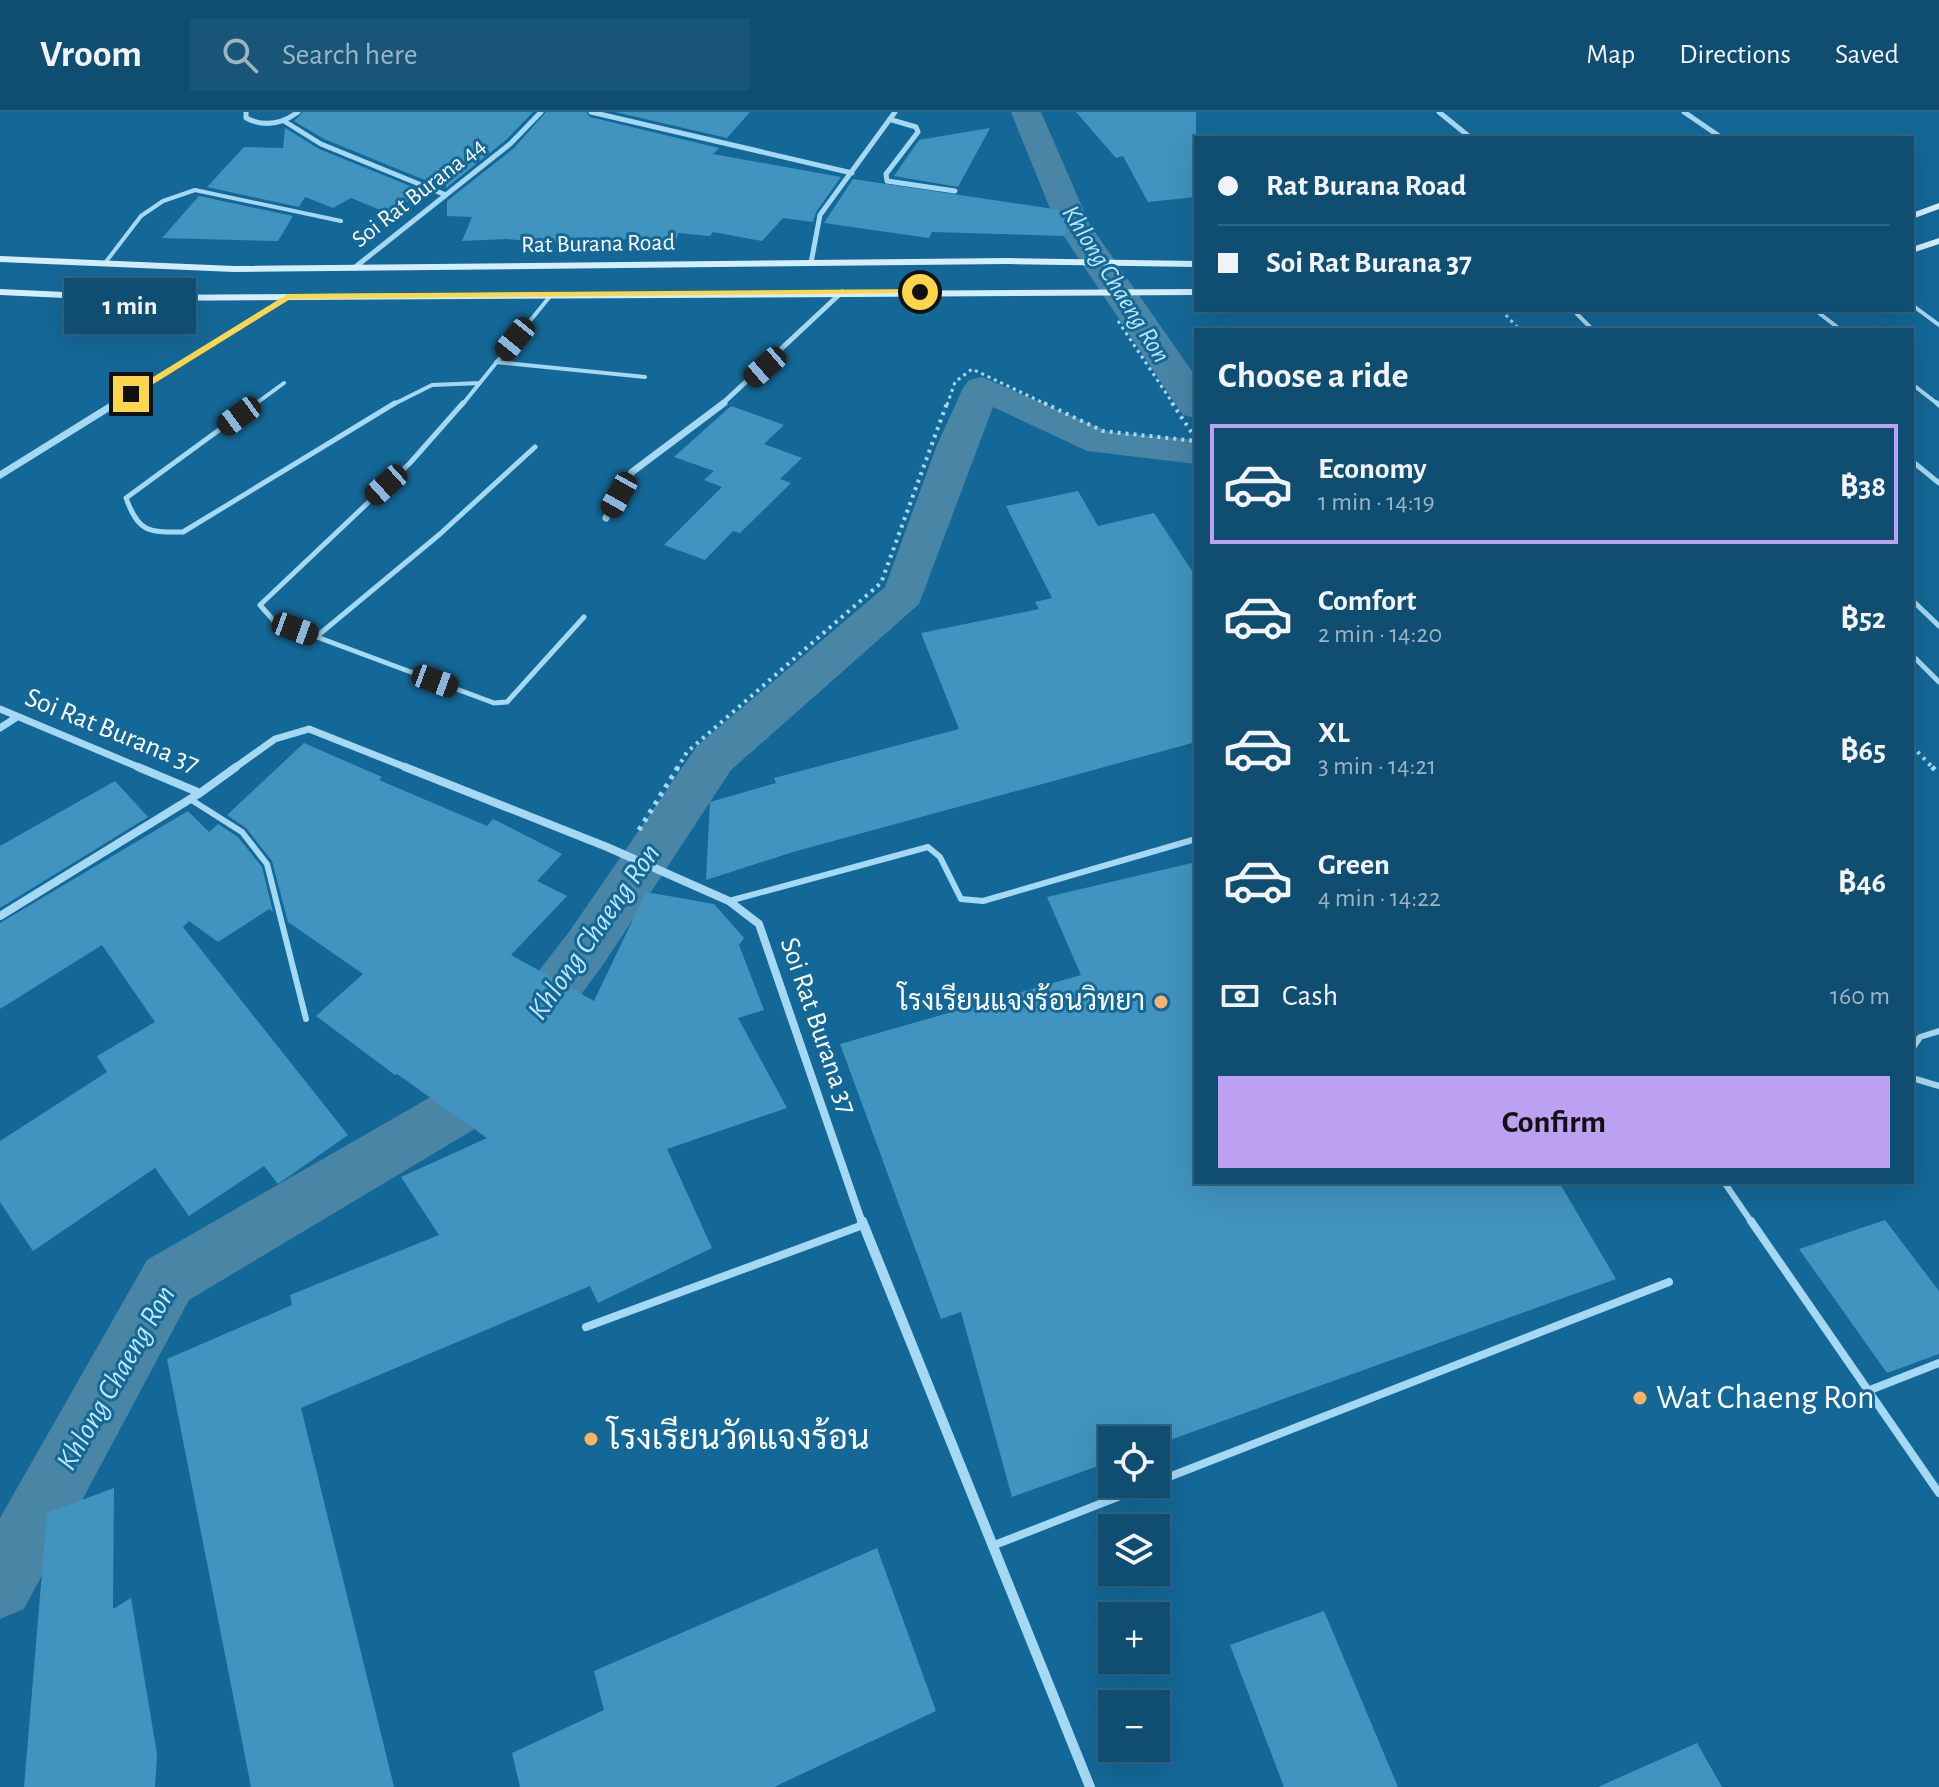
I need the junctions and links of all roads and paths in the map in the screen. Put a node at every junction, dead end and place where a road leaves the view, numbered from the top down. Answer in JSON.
{"nodes":[{"id":1,"x":246,"y":112,"type":"edge"},
{"id":2,"x":298,"y":112,"type":"edge"},
{"id":3,"x":541,"y":112,"type":"edge"},
{"id":4,"x":591,"y":112,"type":"edge"},
{"id":5,"x":895,"y":112,"type":"edge"},
{"id":6,"x":1439,"y":112,"type":"edge"},
{"id":7,"x":1684,"y":112,"type":"edge"},
{"id":8,"x":892,"y":120,"type":"junction"},
{"id":9,"x":284,"y":121,"type":"junction"},
{"id":10,"x":1469,"y":136,"type":"edge"},
{"id":11,"x":1719,"y":136,"type":"edge"},
{"id":12,"x":852,"y":173,"type":"junction"},
{"id":13,"x":955,"y":191,"type":"dead end"},
{"id":14,"x":446,"y":195,"type":"junction"},
{"id":15,"x":1939,"y":206,"type":"edge"},
{"id":16,"x":1914,"y":215,"type":"edge"},
{"id":17,"x":341,"y":221,"type":"dead end"},
{"id":18,"x":1939,"y":241,"type":"edge"},
{"id":19,"x":1914,"y":249,"type":"edge"},
{"id":20,"x":0,"y":259,"type":"edge"},
{"id":21,"x":105,"y":263,"type":"junction"},
{"id":22,"x":811,"y":263,"type":"junction"},
{"id":23,"x":1194,"y":264,"type":"edge"},
{"id":24,"x":354,"y":268,"type":"junction"},
{"id":25,"x":0,"y":292,"type":"edge"},
{"id":26,"x":842,"y":292,"type":"junction"},
{"id":27,"x":1194,"y":292,"type":"edge"},
{"id":28,"x":551,"y":295,"type":"junction"},
{"id":29,"x":288,"y":297,"type":"junction"},
{"id":30,"x":1914,"y":306,"type":"edge"},
{"id":31,"x":1503,"y":312,"type":"edge"},
{"id":32,"x":1575,"y":312,"type":"edge"},
{"id":33,"x":1818,"y":312,"type":"edge"},
{"id":34,"x":1114,"y":314,"type":"dead end"},
{"id":35,"x":1939,"y":325,"type":"edge"},
{"id":36,"x":1518,"y":328,"type":"edge"},
{"id":37,"x":1591,"y":328,"type":"edge"},
{"id":38,"x":1838,"y":328,"type":"edge"},
{"id":39,"x":496,"y":362,"type":"junction"},
{"id":40,"x":645,"y":377,"type":"dead end"},
{"id":41,"x":284,"y":383,"type":"dead end"},
{"id":42,"x":480,"y":383,"type":"junction"},
{"id":43,"x":1914,"y":386,"type":"edge"},
{"id":44,"x":1939,"y":405,"type":"edge"},
{"id":45,"x":1194,"y":437,"type":"edge"},
{"id":46,"x":1194,"y":440,"type":"edge"},
{"id":47,"x":535,"y":447,"type":"dead end"},
{"id":48,"x":1914,"y":463,"type":"edge"},
{"id":49,"x":0,"y":475,"type":"edge"},
{"id":50,"x":1939,"y":483,"type":"edge"},
{"id":51,"x":606,"y":518,"type":"dead end"},
{"id":52,"x":1914,"y":602,"type":"edge"},
{"id":53,"x":584,"y":617,"type":"dead end"},
{"id":54,"x":1939,"y":626,"type":"edge"},
{"id":55,"x":316,"y":637,"type":"junction"},
{"id":56,"x":1914,"y":657,"type":"edge"},
{"id":57,"x":1939,"y":682,"type":"edge"},
{"id":58,"x":0,"y":709,"type":"edge"},
{"id":59,"x":17,"y":717,"type":"junction"},
{"id":60,"x":0,"y":728,"type":"edge"},
{"id":61,"x":1914,"y":748,"type":"edge"},
{"id":62,"x":1939,"y":774,"type":"edge"},
{"id":63,"x":200,"y":793,"type":"junction"},
{"id":64,"x":190,"y":799,"type":"junction"},
{"id":65,"x":1194,"y":840,"type":"edge"},
{"id":66,"x":623,"y":855,"type":"junction"},
{"id":67,"x":729,"y":901,"type":"junction"},
{"id":68,"x":0,"y":916,"type":"edge"},
{"id":69,"x":306,"y":1019,"type":"dead end"},
{"id":70,"x":1939,"y":1031,"type":"edge"},
{"id":71,"x":1914,"y":1046,"type":"edge"},
{"id":72,"x":1914,"y":1079,"type":"edge"},
{"id":73,"x":1939,"y":1086,"type":"edge"},
{"id":74,"x":1725,"y":1184,"type":"edge"},
{"id":75,"x":863,"y":1225,"type":"junction"},
{"id":76,"x":1669,"y":1282,"type":"dead end"},
{"id":77,"x":586,"y":1327,"type":"dead end"},
{"id":78,"x":1939,"y":1363,"type":"edge"},
{"id":79,"x":1870,"y":1390,"type":"junction"},
{"id":80,"x":1170,"y":1476,"type":"edge"},
{"id":81,"x":1939,"y":1493,"type":"edge"},
{"id":82,"x":1115,"y":1498,"type":"edge"},
{"id":83,"x":992,"y":1546,"type":"junction"},
{"id":84,"x":1090,"y":1787,"type":"edge"}],
"edges":[{"from":1,"to":9,"type":"street"},
{"from":2,"to":9,"type":"street"},
{"from":3,"to":14,"type":"street","name":"Soi Rat Burana 44"},
{"from":4,"to":12,"type":"street"},
{"from":5,"to":8,"type":"street"},
{"from":6,"to":10,"type":"street"},
{"from":7,"to":11,"type":"street"},
{"from":8,"to":12,"type":"street"},
{"from":8,"to":13,"type":"street"},
{"from":9,"to":14,"type":"street"},
{"from":12,"to":22,"type":"street"},
{"from":14,"to":24,"type":"street","name":"Soi Rat Burana 44"},
{"from":15,"to":16,"type":"main road"},
{"from":17,"to":21,"type":"lane"},
{"from":18,"to":19,"type":"main road"},
{"from":20,"to":21,"type":"main road","name":"Rat Burana Road"},
{"from":21,"to":24,"type":"main road","name":"Rat Burana Road"},
{"from":22,"to":23,"type":"main road","name":"Rat Burana Road"},
{"from":22,"to":24,"type":"main road","name":"Rat Burana Road"},
{"from":25,"to":29,"type":"main road","name":"Rat Burana Road"},
{"from":26,"to":27,"type":"main road","name":"Rat Burana Road"},
{"from":26,"to":28,"type":"main road","name":"Rat Burana Road"},
{"from":26,"to":51,"type":"street"},
{"from":28,"to":29,"type":"main road","name":"Rat Burana Road"},
{"from":28,"to":39,"type":"lane"},
{"from":29,"to":49,"type":"street"},
{"from":30,"to":35,"type":"lane"},
{"from":31,"to":36,"type":"path"},
{"from":32,"to":37,"type":"lane"},
{"from":33,"to":38,"type":"lane"},
{"from":34,"to":45,"type":"path"},
{"from":39,"to":40,"type":"lane"},
{"from":39,"to":42,"type":"lane"},
{"from":41,"to":42,"type":"lane"},
{"from":42,"to":55,"type":"lane"},
{"from":43,"to":44,"type":"lane"},
{"from":46,"to":66,"type":"path"},
{"from":47,"to":55,"type":"lane"},
{"from":48,"to":50,"type":"lane"},
{"from":52,"to":54,"type":"lane"},
{"from":53,"to":55,"type":"lane"},
{"from":56,"to":57,"type":"lane"},
{"from":58,"to":59,"type":"street","name":"Soi Rat Burana 37"},
{"from":59,"to":60,"type":"street"},
{"from":59,"to":63,"type":"street","name":"Soi Rat Burana 37"},
{"from":61,"to":62,"type":"path"},
{"from":63,"to":64,"type":"street"},
{"from":63,"to":66,"type":"street","name":"Soi Rat Burana 37"},
{"from":64,"to":68,"type":"street"},
{"from":64,"to":69,"type":"lane"},
{"from":65,"to":67,"type":"lane"},
{"from":66,"to":67,"type":"street","name":"Soi Rat Burana 37"},
{"from":67,"to":75,"type":"street","name":"Soi Rat Burana 37"},
{"from":70,"to":71,"type":"lane"},
{"from":72,"to":73,"type":"lane"},
{"from":74,"to":79,"type":"lane"},
{"from":75,"to":77,"type":"lane"},
{"from":75,"to":83,"type":"street","name":"Soi Rat Burana 37"},
{"from":76,"to":80,"type":"lane"},
{"from":78,"to":79,"type":"lane"},
{"from":79,"to":81,"type":"lane"},
{"from":82,"to":83,"type":"lane"},
{"from":83,"to":84,"type":"street","name":"Soi Rat Burana 37"}]}
